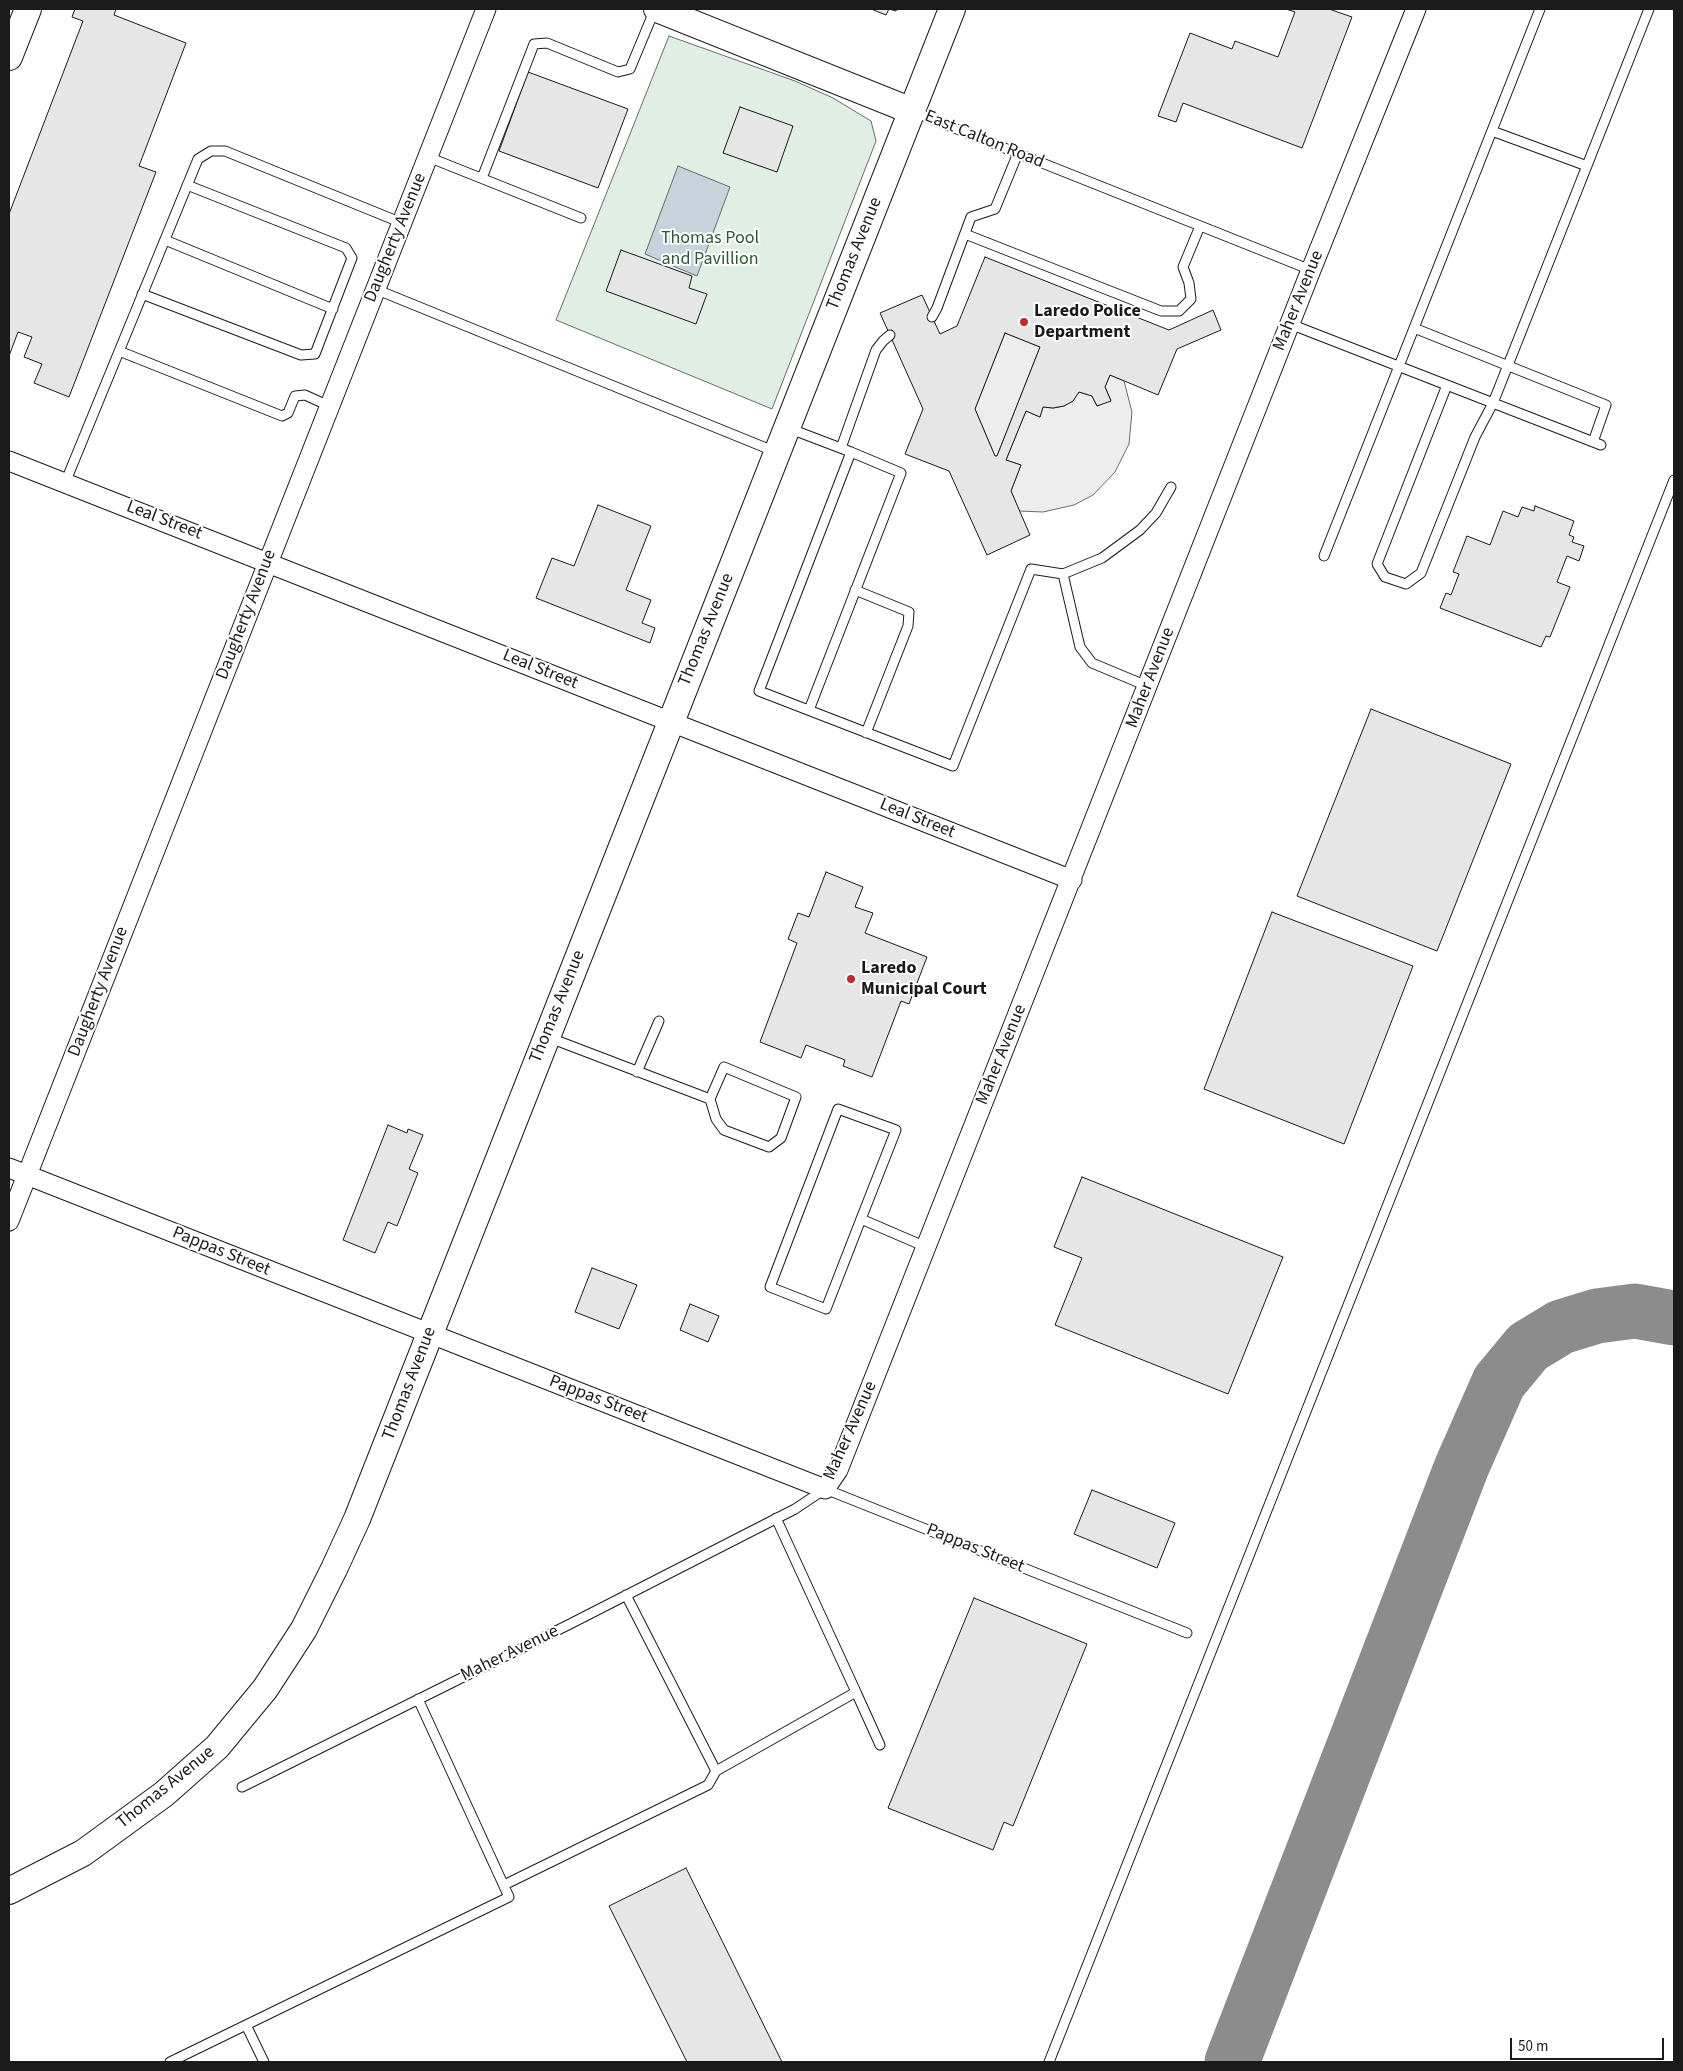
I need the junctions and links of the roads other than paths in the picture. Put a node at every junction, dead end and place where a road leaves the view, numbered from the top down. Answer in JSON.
{"nodes":[{"id":1,"x":28,"y":9,"type":"edge"},
{"id":2,"x":486,"y":9,"type":"edge"},
{"id":3,"x":952,"y":9,"type":"edge"},
{"id":4,"x":1416,"y":9,"type":"edge"},
{"id":5,"x":1540,"y":9,"type":"edge"},
{"id":6,"x":1649,"y":9,"type":"edge"},
{"id":7,"x":667,"y":11,"type":"edge"},
{"id":8,"x":9,"y":58,"type":"edge"},
{"id":9,"x":912,"y":111,"type":"junction"},
{"id":10,"x":1492,"y":131,"type":"junction"},
{"id":11,"x":1018,"y":154,"type":"junction"},
{"id":12,"x":428,"y":157,"type":"junction"},
{"id":13,"x":1587,"y":166,"type":"junction"},
{"id":14,"x":482,"y":178,"type":"junction"},
{"id":15,"x":187,"y":185,"type":"junction"},
{"id":16,"x":581,"y":218,"type":"dead end"},
{"id":17,"x":402,"y":223,"type":"junction"},
{"id":18,"x":1200,"y":226,"type":"junction"},
{"id":19,"x":965,"y":234,"type":"junction"},
{"id":20,"x":165,"y":240,"type":"junction"},
{"id":21,"x":1311,"y":270,"type":"junction"},
{"id":22,"x":375,"y":289,"type":"junction"},
{"id":23,"x":142,"y":294,"type":"junction"},
{"id":24,"x":332,"y":309,"type":"junction"},
{"id":25,"x":932,"y":317,"type":"dead end"},
{"id":26,"x":1290,"y":324,"type":"junction"},
{"id":27,"x":1414,"y":328,"type":"junction"},
{"id":28,"x":890,"y":335,"type":"dead end"},
{"id":29,"x":119,"y":350,"type":"junction"},
{"id":30,"x":1508,"y":366,"type":"junction"},
{"id":31,"x":1399,"y":367,"type":"junction"},
{"id":32,"x":1447,"y":385,"type":"junction"},
{"id":33,"x":1493,"y":403,"type":"junction"},
{"id":34,"x":330,"y":406,"type":"junction"},
{"id":35,"x":787,"y":428,"type":"junction"},
{"id":36,"x":841,"y":448,"type":"junction"},
{"id":37,"x":777,"y":452,"type":"junction"},
{"id":38,"x":851,"y":452,"type":"junction"},
{"id":39,"x":9,"y":461,"type":"edge"},
{"id":40,"x":1674,"y":480,"type":"edge"},
{"id":41,"x":65,"y":482,"type":"junction"},
{"id":42,"x":1171,"y":487,"type":"dead end"},
{"id":43,"x":1324,"y":556,"type":"dead end"},
{"id":44,"x":268,"y":562,"type":"junction"},
{"id":45,"x":1063,"y":574,"type":"junction"},
{"id":46,"x":855,"y":590,"type":"junction"},
{"id":47,"x":1148,"y":686,"type":"junction"},
{"id":48,"x":809,"y":710,"type":"junction"},
{"id":49,"x":671,"y":721,"type":"junction"},
{"id":50,"x":866,"y":733,"type":"junction"},
{"id":51,"x":1072,"y":880,"type":"junction"},
{"id":52,"x":659,"y":1021,"type":"dead end"},
{"id":53,"x":546,"y":1036,"type":"junction"},
{"id":54,"x":637,"y":1072,"type":"junction"},
{"id":55,"x":710,"y":1099,"type":"junction"},
{"id":56,"x":9,"y":1168,"type":"edge"},
{"id":57,"x":27,"y":1175,"type":"junction"},
{"id":58,"x":861,"y":1218,"type":"junction"},
{"id":59,"x":9,"y":1221,"type":"edge"},
{"id":60,"x":926,"y":1247,"type":"junction"},
{"id":61,"x":429,"y":1334,"type":"junction"},
{"id":62,"x":825,"y":1489,"type":"junction"},
{"id":63,"x":776,"y":1518,"type":"junction"},
{"id":64,"x":626,"y":1595,"type":"junction"},
{"id":65,"x":1187,"y":1633,"type":"dead end"},
{"id":66,"x":856,"y":1692,"type":"junction"},
{"id":67,"x":418,"y":1699,"type":"junction"},
{"id":68,"x":880,"y":1745,"type":"dead end"},
{"id":69,"x":716,"y":1771,"type":"junction"},
{"id":70,"x":242,"y":1787,"type":"dead end"},
{"id":71,"x":504,"y":1885,"type":"junction"},
{"id":72,"x":9,"y":1891,"type":"edge"},
{"id":73,"x":246,"y":2026,"type":"junction"},
{"id":74,"x":170,"y":2062,"type":"edge"},
{"id":75,"x":264,"y":2062,"type":"edge"},
{"id":76,"x":1049,"y":2062,"type":"edge"}],
"edges":[{"from":1,"to":8,"type":"street"},
{"from":2,"to":12,"type":"street","name":"Daugherty Avenue"},
{"from":3,"to":9,"type":"street","name":"Thomas Avenue"},
{"from":4,"to":21,"type":"street","name":"Maher Avenue"},
{"from":5,"to":10,"type":"lane"},
{"from":6,"to":13,"type":"lane"},
{"from":7,"to":9,"type":"street","name":"East Calton Road"},
{"from":7,"to":14,"type":"lane"},
{"from":9,"to":11,"type":"lane","name":"East Calton Road"},
{"from":9,"to":35,"type":"street","name":"Thomas Avenue"},
{"from":10,"to":13,"type":"lane"},
{"from":10,"to":27,"type":"lane"},
{"from":11,"to":18,"type":"lane","name":"East Calton Road"},
{"from":11,"to":19,"type":"lane"},
{"from":12,"to":14,"type":"lane"},
{"from":12,"to":17,"type":"street","name":"Daugherty Avenue"},
{"from":13,"to":30,"type":"lane"},
{"from":14,"to":16,"type":"lane"},
{"from":15,"to":17,"type":"lane"},
{"from":15,"to":20,"type":"lane"},
{"from":15,"to":24,"type":"lane"},
{"from":17,"to":22,"type":"street","name":"Daugherty Avenue"},
{"from":18,"to":19,"type":"lane"},
{"from":18,"to":21,"type":"lane","name":"East Calton Road"},
{"from":19,"to":25,"type":"lane"},
{"from":20,"to":23,"type":"lane"},
{"from":20,"to":24,"type":"lane"},
{"from":21,"to":26,"type":"street","name":"Maher Avenue"},
{"from":22,"to":34,"type":"street","name":"Daugherty Avenue"},
{"from":22,"to":37,"type":"lane"},
{"from":23,"to":24,"type":"lane"},
{"from":23,"to":29,"type":"lane"},
{"from":26,"to":31,"type":"lane"},
{"from":26,"to":47,"type":"street","name":"Maher Avenue"},
{"from":27,"to":30,"type":"lane"},
{"from":27,"to":31,"type":"lane"},
{"from":28,"to":36,"type":"lane"},
{"from":29,"to":34,"type":"lane"},
{"from":29,"to":41,"type":"lane"},
{"from":30,"to":33,"type":"lane"},
{"from":30,"to":33,"type":"lane"},
{"from":31,"to":32,"type":"lane"},
{"from":31,"to":43,"type":"lane"},
{"from":32,"to":33,"type":"lane"},
{"from":32,"to":33,"type":"lane"},
{"from":34,"to":44,"type":"street","name":"Daugherty Avenue"},
{"from":35,"to":36,"type":"lane"},
{"from":35,"to":37,"type":"street","name":"Thomas Avenue"},
{"from":36,"to":38,"type":"lane"},
{"from":37,"to":49,"type":"street","name":"Thomas Avenue"},
{"from":38,"to":46,"type":"lane"},
{"from":38,"to":48,"type":"lane"},
{"from":39,"to":41,"type":"street","name":"Leal Street"},
{"from":40,"to":76,"type":"lane"},
{"from":41,"to":44,"type":"street","name":"Leal Street"},
{"from":42,"to":45,"type":"lane"},
{"from":44,"to":49,"type":"street","name":"Leal Street"},
{"from":44,"to":57,"type":"street","name":"Daugherty Avenue"},
{"from":45,"to":47,"type":"lane"},
{"from":45,"to":50,"type":"lane"},
{"from":46,"to":48,"type":"lane"},
{"from":46,"to":50,"type":"lane"},
{"from":47,"to":51,"type":"street","name":"Maher Avenue"},
{"from":48,"to":50,"type":"lane"},
{"from":49,"to":51,"type":"street","name":"Leal Street"},
{"from":49,"to":53,"type":"street","name":"Thomas Avenue"},
{"from":51,"to":60,"type":"street","name":"Maher Avenue"},
{"from":52,"to":54,"type":"lane"},
{"from":53,"to":54,"type":"lane"},
{"from":53,"to":61,"type":"street","name":"Thomas Avenue"},
{"from":54,"to":55,"type":"lane"},
{"from":55,"to":55,"type":"lane"},
{"from":56,"to":57,"type":"street","name":"Pappas Street"},
{"from":57,"to":59,"type":"street","name":"Daugherty Avenue"},
{"from":57,"to":61,"type":"street","name":"Pappas Street"},
{"from":58,"to":58,"type":"lane"},
{"from":58,"to":60,"type":"lane"},
{"from":60,"to":62,"type":"street","name":"Maher Avenue"},
{"from":61,"to":62,"type":"street","name":"Pappas Street"},
{"from":61,"to":72,"type":"street","name":"Thomas Avenue"},
{"from":62,"to":63,"type":"lane","name":"Maher Avenue"},
{"from":62,"to":65,"type":"lane","name":"Pappas Street"},
{"from":63,"to":64,"type":"lane","name":"Maher Avenue"},
{"from":63,"to":66,"type":"lane"},
{"from":64,"to":67,"type":"lane","name":"Maher Avenue"},
{"from":64,"to":69,"type":"lane"},
{"from":66,"to":68,"type":"lane"},
{"from":66,"to":69,"type":"lane"},
{"from":67,"to":70,"type":"lane","name":"Maher Avenue"},
{"from":67,"to":71,"type":"lane"},
{"from":69,"to":71,"type":"lane"},
{"from":71,"to":73,"type":"lane"},
{"from":73,"to":74,"type":"lane"},
{"from":73,"to":75,"type":"lane"}]}
